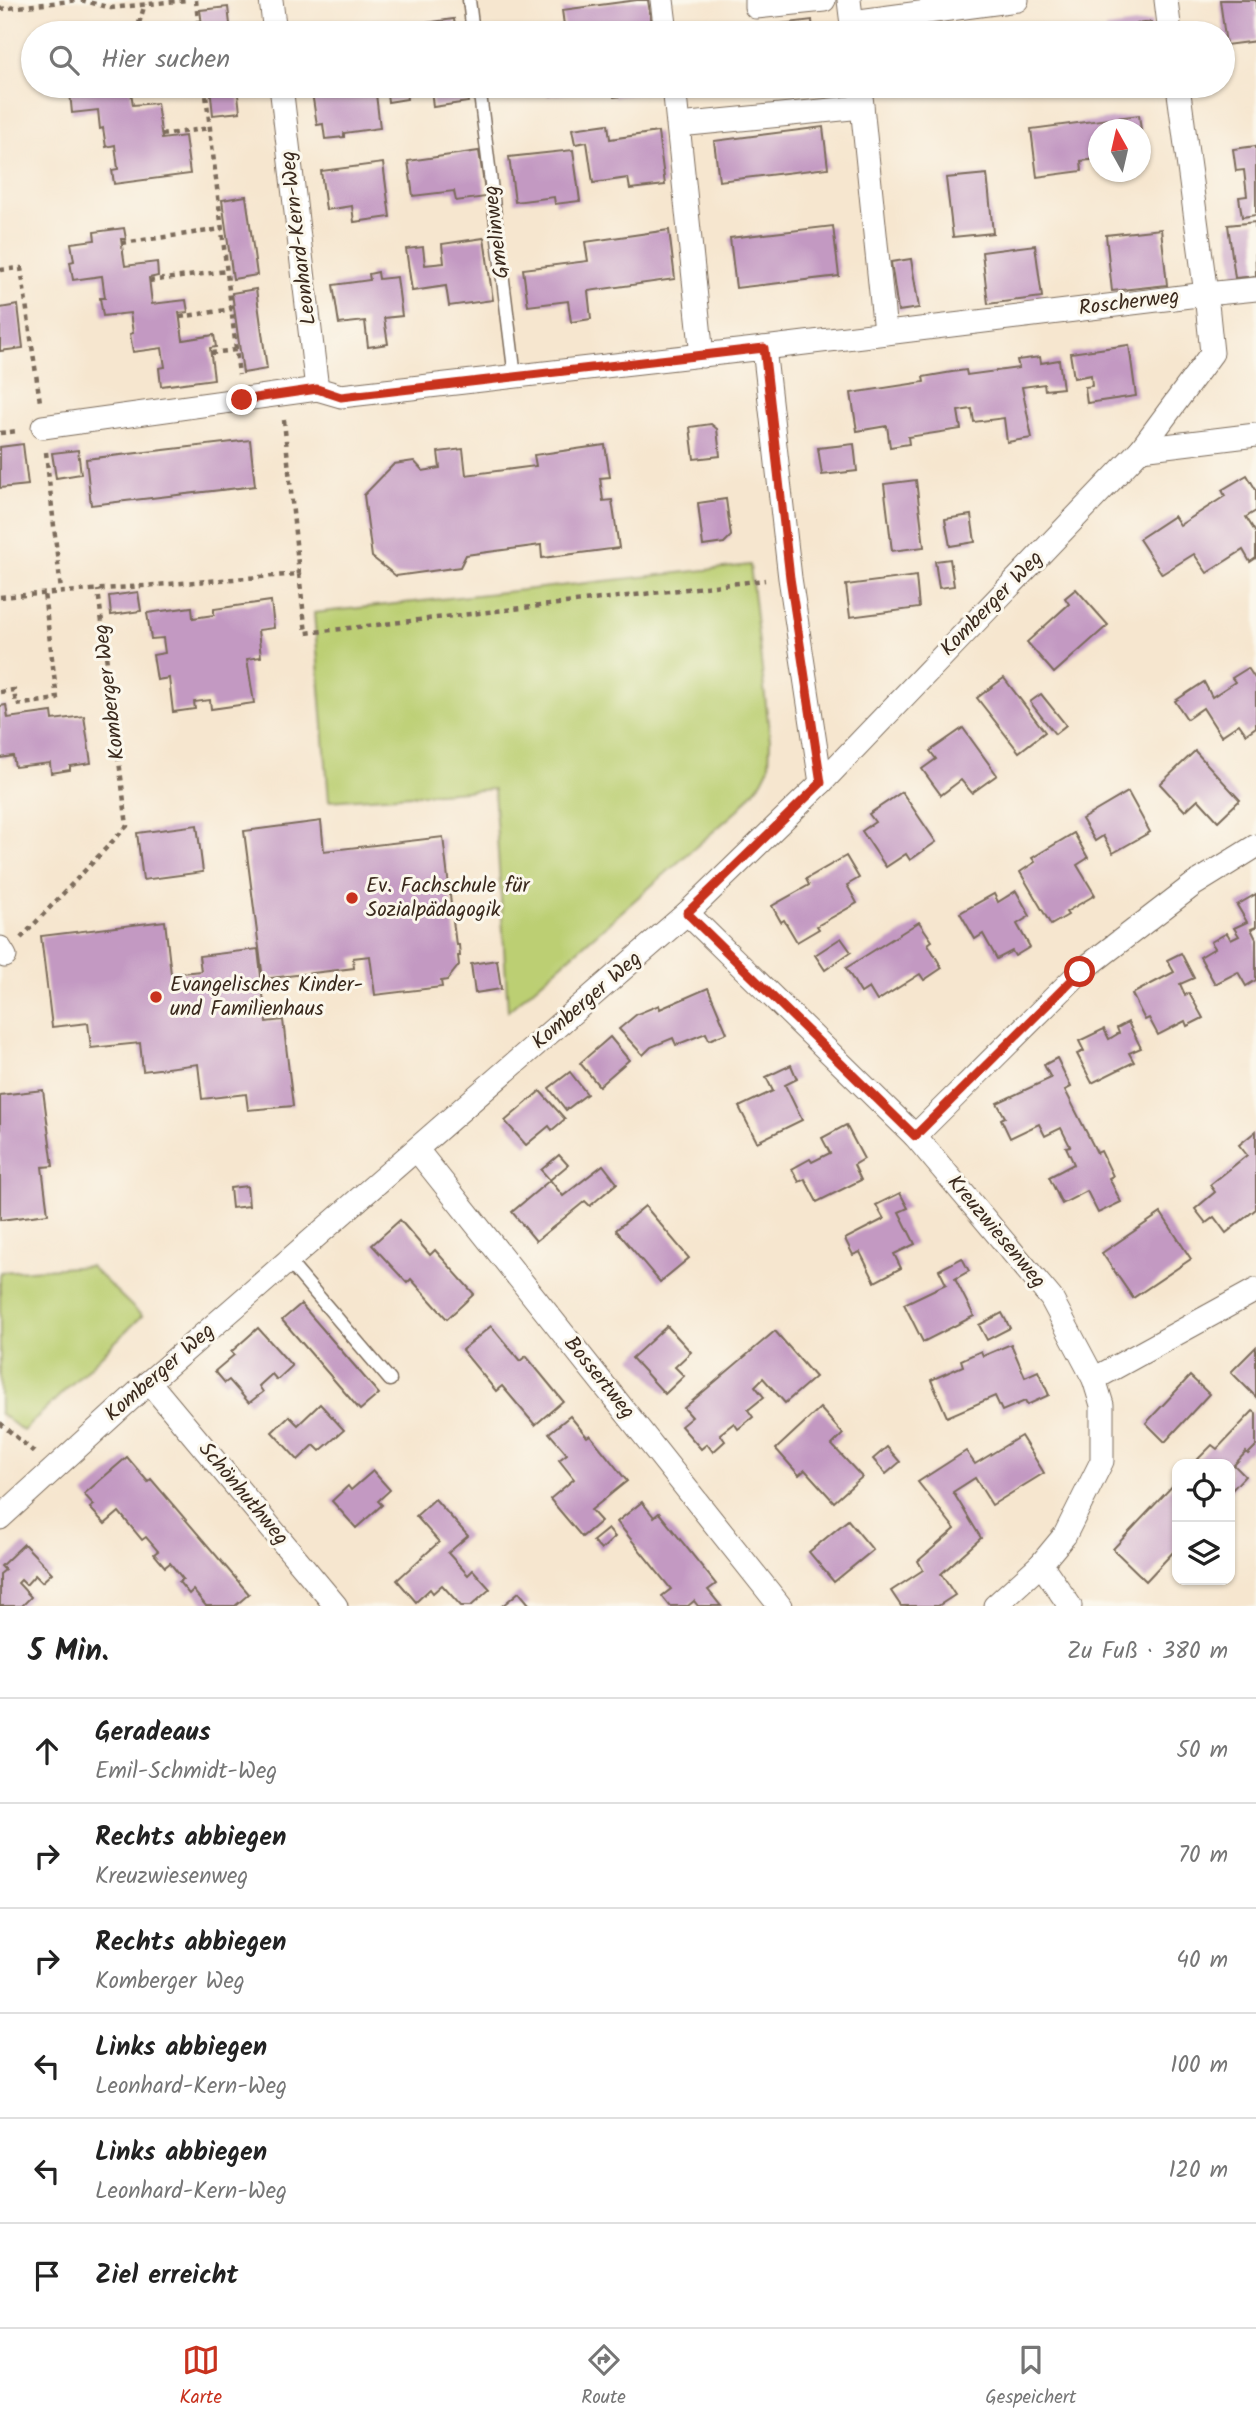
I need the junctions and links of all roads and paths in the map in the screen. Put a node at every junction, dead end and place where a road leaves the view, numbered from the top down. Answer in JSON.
{"nodes":[{"id":1,"x":80,"y":0,"type":"edge"},
{"id":2,"x":187,"y":0,"type":"edge"},
{"id":3,"x":196,"y":0,"type":"edge"},
{"id":4,"x":271,"y":0,"type":"edge"},
{"id":5,"x":469,"y":0,"type":"edge"},
{"id":6,"x":662,"y":0,"type":"edge"},
{"id":7,"x":756,"y":0,"type":"edge"},
{"id":8,"x":824,"y":0,"type":"edge"},
{"id":9,"x":1017,"y":0,"type":"edge"},
{"id":10,"x":1166,"y":0,"type":"edge"},
{"id":11,"x":145,"y":4,"type":"junction"},
{"id":12,"x":0,"y":9,"type":"edge"},
{"id":13,"x":852,"y":19,"type":"edge"},
{"id":14,"x":140,"y":21,"type":"edge"},
{"id":15,"x":199,"y":21,"type":"edge"},
{"id":16,"x":274,"y":21,"type":"edge"},
{"id":17,"x":472,"y":21,"type":"edge"},
{"id":18,"x":665,"y":21,"type":"edge"},
{"id":19,"x":1169,"y":21,"type":"edge"},
{"id":20,"x":206,"y":98,"type":"edge"},
{"id":21,"x":282,"y":98,"type":"edge"},
{"id":22,"x":480,"y":98,"type":"edge"},
{"id":23,"x":676,"y":98,"type":"edge"},
{"id":24,"x":856,"y":98,"type":"edge"},
{"id":25,"x":861,"y":98,"type":"edge"},
{"id":26,"x":1180,"y":98,"type":"edge"},
{"id":27,"x":679,"y":125,"type":"junction"},
{"id":28,"x":210,"y":128,"type":"junction"},
{"id":29,"x":161,"y":135,"type":"dead end"},
{"id":30,"x":222,"y":229,"type":"junction"},
{"id":31,"x":122,"y":243,"type":"dead end"},
{"id":32,"x":0,"y":270,"type":"edge"},
{"id":33,"x":228,"y":271,"type":"junction"},
{"id":34,"x":149,"y":281,"type":"dead end"},
{"id":35,"x":1256,"y":289,"type":"edge"},
{"id":36,"x":1206,"y":294,"type":"junction"},
{"id":37,"x":232,"y":309,"type":"junction"},
{"id":38,"x":180,"y":317,"type":"dead end"},
{"id":39,"x":886,"y":332,"type":"junction"},
{"id":40,"x":764,"y":348,"type":"junction"},
{"id":41,"x":236,"y":350,"type":"junction"},
{"id":42,"x":211,"y":353,"type":"dead end"},
{"id":43,"x":702,"y":356,"type":"junction"},
{"id":44,"x":515,"y":377,"type":"junction"},
{"id":45,"x":317,"y":389,"type":"junction"},
{"id":46,"x":281,"y":394,"type":"junction"},
{"id":47,"x":242,"y":400,"type":"junction"},
{"id":48,"x":43,"y":427,"type":"junction"},
{"id":49,"x":1256,"y":435,"type":"edge"},
{"id":50,"x":1140,"y":449,"type":"junction"},
{"id":51,"x":299,"y":574,"type":"junction"},
{"id":52,"x":790,"y":578,"type":"junction"},
{"id":53,"x":98,"y":590,"type":"junction"},
{"id":54,"x":61,"y":591,"type":"junction"},
{"id":55,"x":44,"y":593,"type":"junction"},
{"id":56,"x":0,"y":597,"type":"edge"},
{"id":57,"x":0,"y":692,"type":"edge"},
{"id":58,"x":821,"y":783,"type":"junction"},
{"id":59,"x":1256,"y":846,"type":"edge"},
{"id":60,"x":687,"y":913,"type":"junction"},
{"id":61,"x":2,"y":952,"type":"edge"},
{"id":62,"x":915,"y":1136,"type":"junction"},
{"id":63,"x":417,"y":1150,"type":"junction"},
{"id":64,"x":288,"y":1261,"type":"junction"},
{"id":65,"x":1256,"y":1290,"type":"edge"},
{"id":66,"x":1094,"y":1379,"type":"junction"},
{"id":67,"x":390,"y":1380,"type":"dead end"},
{"id":68,"x":149,"y":1382,"type":"junction"},
{"id":69,"x":0,"y":1423,"type":"edge"},
{"id":70,"x":54,"y":1468,"type":"junction"},
{"id":71,"x":0,"y":1518,"type":"edge"},
{"id":72,"x":1041,"y":1564,"type":"junction"},
{"id":73,"x":336,"y":1606,"type":"edge"},
{"id":74,"x":780,"y":1606,"type":"edge"},
{"id":75,"x":995,"y":1606,"type":"edge"},
{"id":76,"x":1070,"y":1606,"type":"edge"}],
"edges":[{"from":1,"to":11,"type":"path"},
{"from":1,"to":12,"type":"path"},
{"from":2,"to":11,"type":"path"},
{"from":3,"to":15,"type":"path"},
{"from":4,"to":16,"type":"street"},
{"from":5,"to":17,"type":"lane"},
{"from":6,"to":18,"type":"street"},
{"from":7,"to":8,"type":"street"},
{"from":9,"to":13,"type":"street"},
{"from":10,"to":19,"type":"street"},
{"from":11,"to":14,"type":"path"},
{"from":20,"to":28,"type":"path"},
{"from":21,"to":45,"type":"street","name":"Leonhard-Kern-Weg"},
{"from":22,"to":44,"type":"lane","name":"Gmelinweg"},
{"from":23,"to":27,"type":"street"},
{"from":24,"to":27,"type":"street"},
{"from":25,"to":39,"type":"street"},
{"from":26,"to":36,"type":"street","name":"Roscherweg"},
{"from":27,"to":43,"type":"street"},
{"from":28,"to":29,"type":"path"},
{"from":28,"to":30,"type":"path"},
{"from":30,"to":31,"type":"path"},
{"from":30,"to":33,"type":"path"},
{"from":32,"to":48,"type":"path"},
{"from":33,"to":34,"type":"path"},
{"from":33,"to":37,"type":"path"},
{"from":35,"to":36,"type":"street"},
{"from":36,"to":39,"type":"street","name":"Roscherweg"},
{"from":36,"to":50,"type":"street","name":"Komberger Weg"},
{"from":37,"to":38,"type":"path"},
{"from":37,"to":41,"type":"path"},
{"from":39,"to":40,"type":"street","name":"Roscherweg"},
{"from":40,"to":43,"type":"street"},
{"from":40,"to":52,"type":"street"},
{"from":41,"to":42,"type":"path"},
{"from":41,"to":47,"type":"path"},
{"from":43,"to":44,"type":"street"},
{"from":44,"to":45,"type":"street"},
{"from":45,"to":46,"type":"street"},
{"from":46,"to":47,"type":"street"},
{"from":46,"to":51,"type":"path"},
{"from":47,"to":48,"type":"street"},
{"from":48,"to":54,"type":"path"},
{"from":49,"to":50,"type":"street"},
{"from":50,"to":58,"type":"street","name":"Komberger Weg"},
{"from":51,"to":52,"type":"path"},
{"from":51,"to":53,"type":"path"},
{"from":52,"to":58,"type":"street"},
{"from":53,"to":54,"type":"path"},
{"from":53,"to":61,"type":"path","name":"Komberger Weg"},
{"from":54,"to":55,"type":"path"},
{"from":55,"to":56,"type":"path"},
{"from":55,"to":57,"type":"path"},
{"from":58,"to":60,"type":"street","name":"Komberger Weg"},
{"from":59,"to":62,"type":"street"},
{"from":60,"to":62,"type":"street","name":"Kreuzwiesenweg"},
{"from":60,"to":63,"type":"street","name":"Komberger Weg"},
{"from":62,"to":66,"type":"street","name":"Kreuzwiesenweg"},
{"from":63,"to":64,"type":"street","name":"Komberger Weg"},
{"from":63,"to":74,"type":"street","name":"Bossertweg"},
{"from":64,"to":67,"type":"lane"},
{"from":64,"to":68,"type":"street","name":"Komberger Weg"},
{"from":65,"to":66,"type":"street"},
{"from":66,"to":72,"type":"street","name":"Kreuzwiesenweg"},
{"from":68,"to":70,"type":"street","name":"Komberger Weg"},
{"from":68,"to":73,"type":"street","name":"Schönhuthweg"},
{"from":69,"to":70,"type":"path"},
{"from":70,"to":71,"type":"street","name":"Komberger Weg"},
{"from":72,"to":75,"type":"street","name":"Kreuzwiesenweg"},
{"from":72,"to":76,"type":"street"}]}
